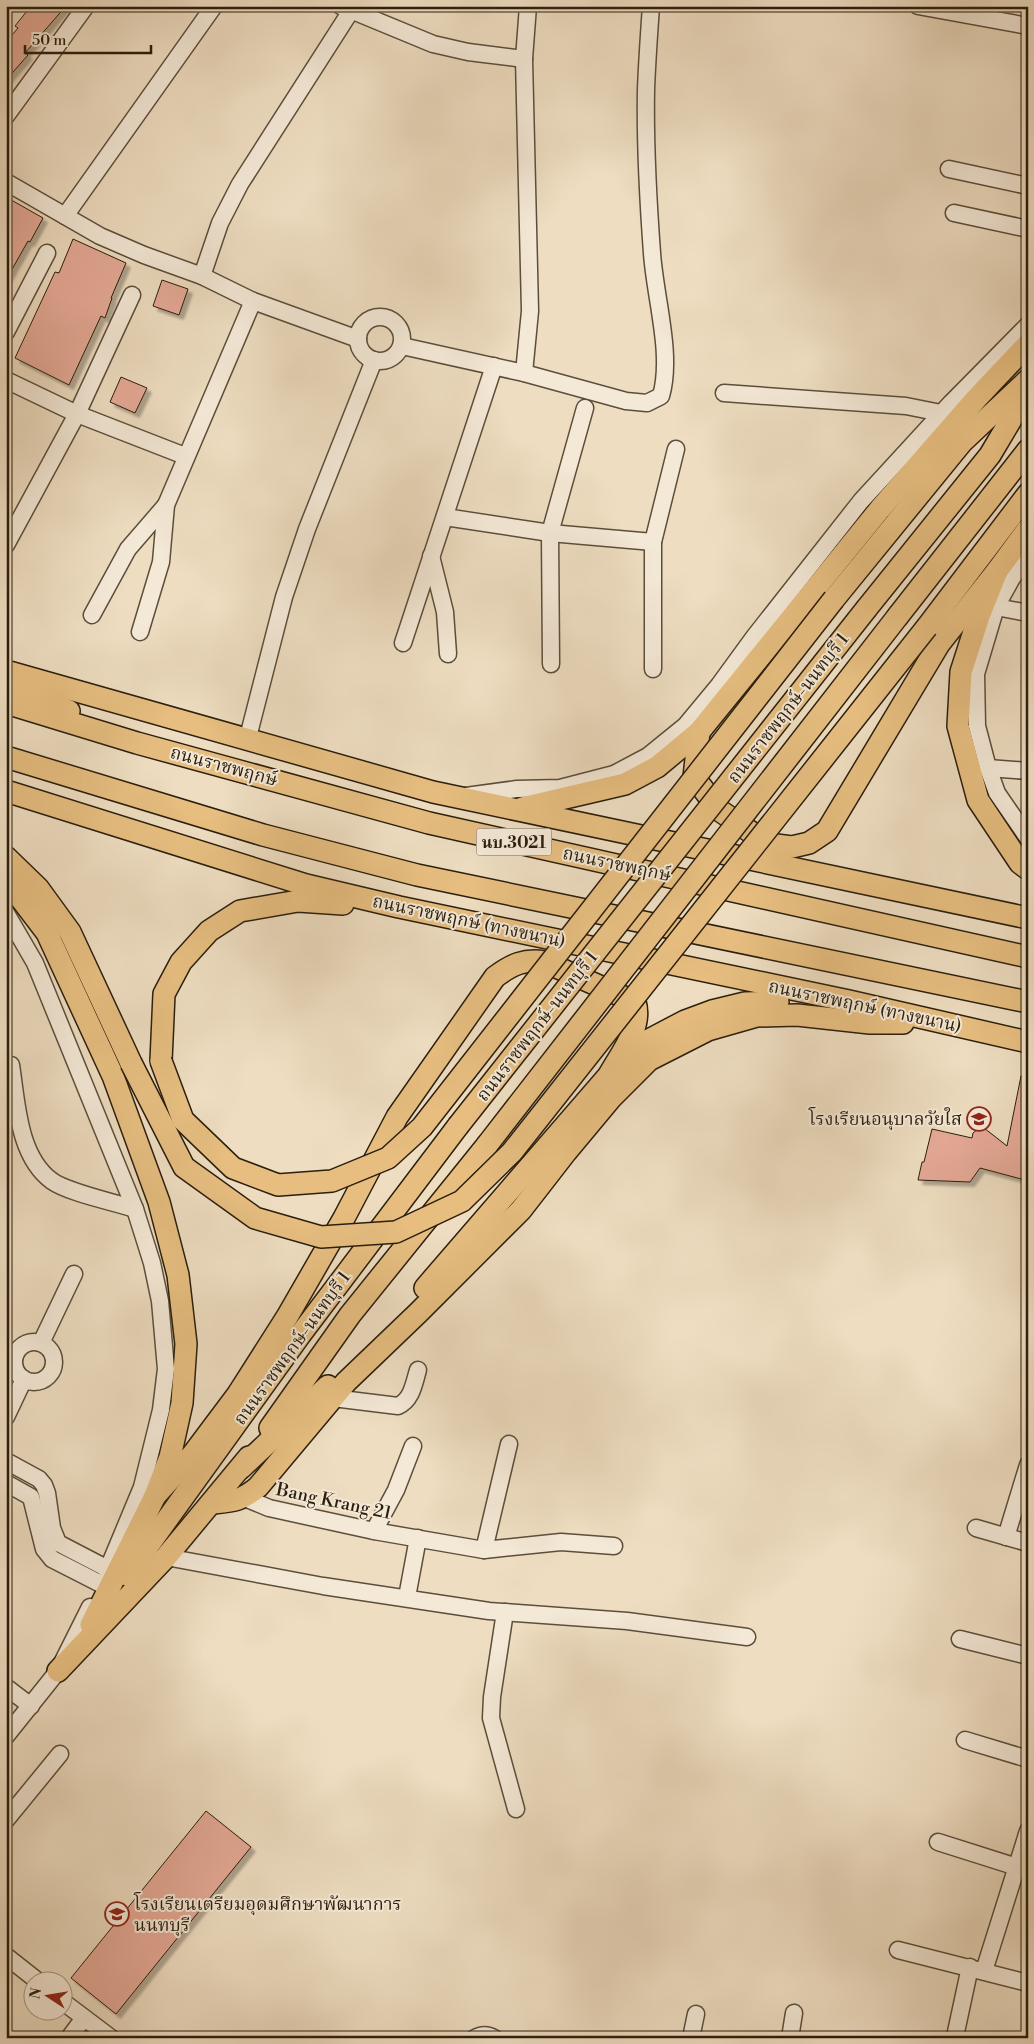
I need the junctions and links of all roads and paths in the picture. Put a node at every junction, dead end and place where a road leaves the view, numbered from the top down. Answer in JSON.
{"nodes":[{"id":1,"x":86,"y":6,"type":"edge"},
{"id":2,"x":214,"y":6,"type":"edge"},
{"id":3,"x":528,"y":6,"type":"edge"},
{"id":4,"x":651,"y":6,"type":"edge"},
{"id":5,"x":918,"y":6,"type":"edge"},
{"id":6,"x":349,"y":8,"type":"edge"},
{"id":7,"x":1028,"y":26,"type":"edge"},
{"id":8,"x":524,"y":59,"type":"junction"},
{"id":9,"x":6,"y":116,"type":"edge"},
{"id":10,"x":949,"y":169,"type":"dead end"},
{"id":11,"x":6,"y":182,"type":"edge"},
{"id":12,"x":1028,"y":186,"type":"edge"},
{"id":13,"x":954,"y":213,"type":"dead end"},
{"id":14,"x":65,"y":216,"type":"junction"},
{"id":15,"x":1028,"y":229,"type":"edge"},
{"id":16,"x":47,"y":252,"type":"dead end"},
{"id":17,"x":202,"y":276,"type":"junction"},
{"id":18,"x":132,"y":295,"type":"dead end"},
{"id":19,"x":253,"y":301,"type":"junction"},
{"id":20,"x":1028,"y":325,"type":"edge"},
{"id":21,"x":6,"y":332,"type":"edge"},
{"id":22,"x":358,"y":338,"type":"junction"},
{"id":23,"x":1028,"y":344,"type":"edge"},
{"id":24,"x":402,"y":346,"type":"junction"},
{"id":25,"x":374,"y":360,"type":"junction"},
{"id":26,"x":494,"y":366,"type":"junction"},
{"id":27,"x":524,"y":373,"type":"junction"},
{"id":28,"x":6,"y":380,"type":"edge"},
{"id":29,"x":1028,"y":380,"type":"edge"},
{"id":30,"x":1028,"y":391,"type":"edge"},
{"id":31,"x":724,"y":393,"type":"dead end"},
{"id":32,"x":585,"y":408,"type":"dead end"},
{"id":33,"x":77,"y":414,"type":"junction"},
{"id":34,"x":941,"y":414,"type":"junction"},
{"id":35,"x":676,"y":449,"type":"dead end"},
{"id":36,"x":1028,"y":450,"type":"edge"},
{"id":37,"x":185,"y":456,"type":"junction"},
{"id":38,"x":1028,"y":494,"type":"edge"},
{"id":39,"x":166,"y":504,"type":"junction"},
{"id":40,"x":445,"y":518,"type":"junction"},
{"id":41,"x":1028,"y":529,"type":"edge"},
{"id":42,"x":550,"y":533,"type":"junction"},
{"id":43,"x":653,"y":542,"type":"junction"},
{"id":44,"x":6,"y":545,"type":"edge"},
{"id":45,"x":431,"y":556,"type":"junction"},
{"id":46,"x":1028,"y":556,"type":"edge"},
{"id":47,"x":997,"y":571,"type":"junction"},
{"id":48,"x":996,"y":606,"type":"junction"},
{"id":49,"x":1028,"y":613,"type":"edge"},
{"id":50,"x":92,"y":615,"type":"dead end"},
{"id":51,"x":140,"y":632,"type":"dead end"},
{"id":52,"x":404,"y":643,"type":"dead end"},
{"id":53,"x":448,"y":654,"type":"dead end"},
{"id":54,"x":551,"y":664,"type":"dead end"},
{"id":55,"x":653,"y":668,"type":"dead end"},
{"id":56,"x":6,"y":671,"type":"edge"},
{"id":57,"x":6,"y":681,"type":"edge"},
{"id":58,"x":6,"y":703,"type":"edge"},
{"id":59,"x":699,"y":732,"type":"junction"},
{"id":60,"x":247,"y":741,"type":"junction"},
{"id":61,"x":137,"y":743,"type":"junction"},
{"id":62,"x":6,"y":757,"type":"edge"},
{"id":63,"x":988,"y":768,"type":"junction"},
{"id":64,"x":1028,"y":771,"type":"edge"},
{"id":65,"x":6,"y":790,"type":"edge"},
{"id":66,"x":456,"y":797,"type":"junction"},
{"id":67,"x":515,"y":810,"type":"junction"},
{"id":68,"x":1028,"y":838,"type":"edge"},
{"id":69,"x":6,"y":857,"type":"edge"},
{"id":70,"x":1028,"y":869,"type":"edge"},
{"id":71,"x":6,"y":880,"type":"edge"},
{"id":72,"x":399,"y":907,"type":"junction"},
{"id":73,"x":6,"y":914,"type":"edge"},
{"id":74,"x":1028,"y":918,"type":"edge"},
{"id":75,"x":1028,"y":957,"type":"edge"},
{"id":76,"x":849,"y":1001,"type":"junction"},
{"id":77,"x":1028,"y":1002,"type":"edge"},
{"id":78,"x":939,"y":1022,"type":"junction"},
{"id":79,"x":1028,"y":1042,"type":"edge"},
{"id":80,"x":11,"y":1065,"type":"dead end"},
{"id":81,"x":609,"y":1075,"type":"junction"},
{"id":82,"x":135,"y":1209,"type":"junction"},
{"id":83,"x":74,"y":1274,"type":"dead end"},
{"id":84,"x":41,"y":1343,"type":"junction"},
{"id":85,"x":12,"y":1348,"type":"edge"},
{"id":86,"x":418,"y":1370,"type":"dead end"},
{"id":87,"x":24,"y":1379,"type":"junction"},
{"id":88,"x":333,"y":1398,"type":"junction"},
{"id":89,"x":6,"y":1417,"type":"edge"},
{"id":90,"x":509,"y":1444,"type":"dead end"},
{"id":91,"x":413,"y":1446,"type":"dead end"},
{"id":92,"x":6,"y":1461,"type":"edge"},
{"id":93,"x":1028,"y":1465,"type":"edge"},
{"id":94,"x":241,"y":1468,"type":"junction"},
{"id":95,"x":6,"y":1483,"type":"edge"},
{"id":96,"x":155,"y":1496,"type":"junction"},
{"id":97,"x":245,"y":1498,"type":"junction"},
{"id":98,"x":212,"y":1503,"type":"junction"},
{"id":99,"x":976,"y":1528,"type":"dead end"},
{"id":100,"x":374,"y":1531,"type":"junction"},
{"id":101,"x":1006,"y":1537,"type":"junction"},
{"id":102,"x":418,"y":1538,"type":"junction"},
{"id":103,"x":1028,"y":1543,"type":"edge"},
{"id":104,"x":614,"y":1546,"type":"dead end"},
{"id":105,"x":484,"y":1550,"type":"junction"},
{"id":106,"x":166,"y":1557,"type":"junction"},
{"id":107,"x":105,"y":1576,"type":"junction"},
{"id":108,"x":407,"y":1598,"type":"junction"},
{"id":109,"x":505,"y":1612,"type":"junction"},
{"id":110,"x":91,"y":1625,"type":"junction"},
{"id":111,"x":747,"y":1638,"type":"dead end"},
{"id":112,"x":960,"y":1639,"type":"dead end"},
{"id":113,"x":1028,"y":1656,"type":"edge"},
{"id":114,"x":58,"y":1671,"type":"junction"},
{"id":115,"x":6,"y":1687,"type":"edge"},
{"id":116,"x":31,"y":1706,"type":"junction"},
{"id":117,"x":6,"y":1736,"type":"edge"},
{"id":118,"x":965,"y":1740,"type":"dead end"},
{"id":119,"x":60,"y":1754,"type":"dead end"},
{"id":120,"x":1028,"y":1759,"type":"edge"},
{"id":121,"x":516,"y":1809,"type":"dead end"},
{"id":122,"x":6,"y":1820,"type":"edge"},
{"id":123,"x":1028,"y":1831,"type":"edge"},
{"id":124,"x":938,"y":1842,"type":"dead end"},
{"id":125,"x":1017,"y":1868,"type":"junction"},
{"id":126,"x":898,"y":1950,"type":"dead end"},
{"id":127,"x":6,"y":1956,"type":"edge"},
{"id":128,"x":977,"y":1969,"type":"junction"},
{"id":129,"x":26,"y":1972,"type":"edge"},
{"id":130,"x":1028,"y":1983,"type":"edge"},
{"id":131,"x":72,"y":2009,"type":"edge"},
{"id":132,"x":794,"y":2013,"type":"dead end"},
{"id":133,"x":696,"y":2014,"type":"dead end"},
{"id":134,"x":84,"y":2018,"type":"junction"},
{"id":135,"x":956,"y":2032,"type":"dead end"},
{"id":136,"x":69,"y":2038,"type":"edge"},
{"id":137,"x":111,"y":2038,"type":"edge"},
{"id":138,"x":475,"y":2038,"type":"edge"},
{"id":139,"x":494,"y":2038,"type":"edge"},
{"id":140,"x":691,"y":2038,"type":"edge"},
{"id":141,"x":790,"y":2038,"type":"edge"}],
"edges":[{"from":1,"to":9,"type":"street"},
{"from":2,"to":14,"type":"street"},
{"from":3,"to":8,"type":"street"},
{"from":4,"to":27,"type":"street"},
{"from":5,"to":7,"type":"street"},
{"from":6,"to":8,"type":"street"},
{"from":6,"to":17,"type":"street"},
{"from":8,"to":27,"type":"street"},
{"from":10,"to":12,"type":"street"},
{"from":11,"to":14,"type":"street"},
{"from":13,"to":15,"type":"street"},
{"from":14,"to":17,"type":"street"},
{"from":16,"to":21,"type":"street"},
{"from":17,"to":19,"type":"street"},
{"from":18,"to":33,"type":"street"},
{"from":19,"to":22,"type":"street"},
{"from":19,"to":37,"type":"street"},
{"from":20,"to":34,"type":"street"},
{"from":22,"to":24,"type":"street"},
{"from":22,"to":25,"type":"street"},
{"from":23,"to":59,"type":"main road"},
{"from":24,"to":25,"type":"street"},
{"from":24,"to":26,"type":"street"},
{"from":25,"to":60,"type":"street"},
{"from":26,"to":27,"type":"street"},
{"from":26,"to":40,"type":"street"},
{"from":28,"to":33,"type":"street"},
{"from":29,"to":72,"type":"main road","bridge":true},
{"from":30,"to":110,"type":"main road","name":"ถนนราชพฤกษ์-นนทบุรี 1","bridge":true},
{"from":31,"to":34,"type":"street"},
{"from":32,"to":42,"type":"street"},
{"from":33,"to":37,"type":"street"},
{"from":33,"to":44,"type":"street"},
{"from":34,"to":66,"type":"street"},
{"from":35,"to":43,"type":"street"},
{"from":36,"to":94,"type":"main road","name":"ถนนราชพฤกษ์-นนทบุรี 1","bridge":true},
{"from":37,"to":39,"type":"street"},
{"from":38,"to":69,"type":"main road","bridge":true},
{"from":39,"to":50,"type":"street"},
{"from":39,"to":51,"type":"street"},
{"from":40,"to":42,"type":"street"},
{"from":40,"to":45,"type":"street"},
{"from":41,"to":47,"type":"main road"},
{"from":42,"to":43,"type":"street"},
{"from":42,"to":54,"type":"street"},
{"from":43,"to":55,"type":"street"},
{"from":45,"to":52,"type":"street"},
{"from":45,"to":53,"type":"street"},
{"from":46,"to":48,"type":"street"},
{"from":47,"to":59,"type":"main road"},
{"from":47,"to":70,"type":"main road"},
{"from":48,"to":49,"type":"street"},
{"from":48,"to":63,"type":"street"},
{"from":56,"to":60,"type":"main road","number":"นบ.3021"},
{"from":57,"to":61,"type":"main road"},
{"from":58,"to":61,"type":"main road","name":"ถนนราชพฤกษ์","number":"นบ.3021"},
{"from":59,"to":67,"type":"main road"},
{"from":60,"to":66,"type":"main road","number":"นบ.3021"},
{"from":61,"to":75,"type":"main road","name":"ถนนราชพฤกษ์","number":"นบ.3021"},
{"from":62,"to":77,"type":"main road"},
{"from":63,"to":64,"type":"street"},
{"from":63,"to":68,"type":"street"},
{"from":65,"to":72,"type":"main road","name":"ถนนราชพฤกษ์ (ทางขนาน)"},
{"from":66,"to":67,"type":"main road","number":"นบ.3021"},
{"from":67,"to":74,"type":"main road","number":"นบ.3021"},
{"from":71,"to":96,"type":"main road"},
{"from":72,"to":76,"type":"main road","name":"ถนนราชพฤกษ์ (ทางขนาน)"},
{"from":73,"to":82,"type":"street"},
{"from":76,"to":78,"type":"main road","name":"ถนนราชพฤกษ์ (ทางขนาน)"},
{"from":76,"to":81,"type":"main road"},
{"from":78,"to":79,"type":"main road","name":"ถนนราชพฤกษ์ (ทางขนาน)"},
{"from":78,"to":88,"type":"main road"},
{"from":80,"to":82,"type":"street"},
{"from":81,"to":94,"type":"main road"},
{"from":81,"to":96,"type":"main road"},
{"from":82,"to":107,"type":"street"},
{"from":83,"to":84,"type":"street"},
{"from":84,"to":85,"type":"street"},
{"from":84,"to":87,"type":"street"},
{"from":85,"to":87,"type":"street"},
{"from":86,"to":88,"type":"street"},
{"from":87,"to":89,"type":"street"},
{"from":88,"to":97,"type":"main road"},
{"from":90,"to":105,"type":"street"},
{"from":91,"to":100,"type":"street"},
{"from":92,"to":107,"type":"street"},
{"from":93,"to":101,"type":"street"},
{"from":94,"to":98,"type":"main road","name":"ถนนราชพฤกษ์-นนทบุรี 1"},
{"from":95,"to":107,"type":"street"},
{"from":96,"to":110,"type":"main road"},
{"from":97,"to":98,"type":"main road"},
{"from":97,"to":100,"type":"street","name":"Bang Krang 21"},
{"from":98,"to":106,"type":"main road","name":"ถนนราชพฤกษ์-นนทบุรี 1"},
{"from":99,"to":101,"type":"street"},
{"from":100,"to":102,"type":"street","name":"Bang Krang 21"},
{"from":101,"to":103,"type":"street"},
{"from":102,"to":105,"type":"street","name":"Bang Krang 21"},
{"from":102,"to":108,"type":"street"},
{"from":104,"to":105,"type":"street","name":"Bang Krang 21"},
{"from":106,"to":108,"type":"street"},
{"from":106,"to":114,"type":"main road","name":"ถนนราชพฤกษ์-นนทบุรี 1"},
{"from":107,"to":114,"type":"street"},
{"from":108,"to":109,"type":"street"},
{"from":109,"to":111,"type":"street"},
{"from":109,"to":121,"type":"street"},
{"from":110,"to":114,"type":"main road","name":"ถนนราชพฤกษ์-นนทบุรี 1"},
{"from":112,"to":113,"type":"street"},
{"from":114,"to":116,"type":"street","name":"ถนนราชพฤกษ์-นนทบุรี 1"},
{"from":115,"to":116,"type":"street"},
{"from":116,"to":117,"type":"street","name":"ถนนราชพฤกษ์-นนทบุรี 1"},
{"from":118,"to":120,"type":"street"},
{"from":119,"to":122,"type":"street"},
{"from":123,"to":125,"type":"street"},
{"from":124,"to":125,"type":"street"},
{"from":125,"to":128,"type":"street"},
{"from":126,"to":128,"type":"street"},
{"from":127,"to":129,"type":"street"},
{"from":128,"to":130,"type":"street"},
{"from":128,"to":135,"type":"street"},
{"from":131,"to":134,"type":"street"},
{"from":132,"to":141,"type":"street"},
{"from":133,"to":140,"type":"street"},
{"from":134,"to":136,"type":"street"},
{"from":134,"to":137,"type":"street"},
{"from":138,"to":139,"type":"street"}]}
